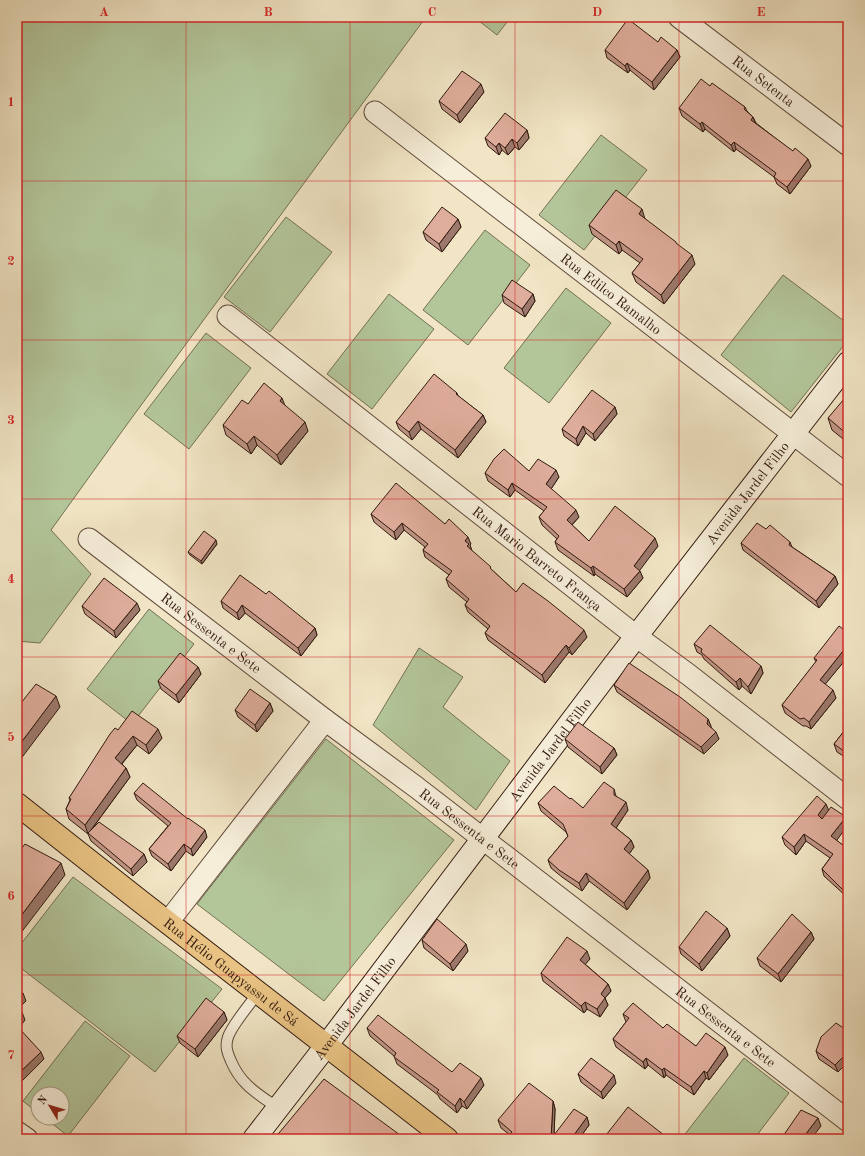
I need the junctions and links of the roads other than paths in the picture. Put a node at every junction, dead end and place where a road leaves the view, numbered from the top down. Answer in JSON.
{"nodes":[{"id":1,"x":680,"y":17,"type":"edge"},
{"id":2,"x":375,"y":112,"type":"dead end"},
{"id":3,"x":848,"y":145,"type":"edge"},
{"id":4,"x":228,"y":316,"type":"dead end"},
{"id":5,"x":848,"y":363,"type":"edge"},
{"id":6,"x":793,"y":434,"type":"junction"},
{"id":7,"x":848,"y":476,"type":"edge"},
{"id":8,"x":89,"y":539,"type":"dead end"},
{"id":9,"x":636,"y":636,"type":"junction"},
{"id":10,"x":325,"y":720,"type":"junction"},
{"id":11,"x":848,"y":799,"type":"edge"},
{"id":12,"x":17,"y":804,"type":"edge"},
{"id":13,"x":482,"y":839,"type":"junction"},
{"id":14,"x":168,"y":922,"type":"junction"},
{"id":15,"x":258,"y":993,"type":"junction"},
{"id":16,"x":326,"y":1046,"type":"junction"},
{"id":17,"x":278,"y":1108,"type":"junction"},
{"id":18,"x":848,"y":1121,"type":"edge"},
{"id":19,"x":17,"y":1132,"type":"edge"},
{"id":20,"x":27,"y":1139,"type":"edge"},
{"id":21,"x":254,"y":1139,"type":"edge"},
{"id":22,"x":447,"y":1139,"type":"edge"}],
"edges":[{"from":1,"to":3,"type":"street","name":"Rua Setenta"},
{"from":2,"to":6,"type":"street","name":"Rua Edilco Ramalho"},
{"from":4,"to":9,"type":"street","name":"Rua Mario Barreto França"},
{"from":5,"to":6,"type":"main road","name":"Avenida Jardel Filho"},
{"from":6,"to":7,"type":"street","name":"Rua Edilco Ramalho"},
{"from":6,"to":9,"type":"main road","name":"Avenida Jardel Filho"},
{"from":8,"to":10,"type":"street","name":"Rua Sessenta e Sete"},
{"from":9,"to":11,"type":"street","name":"Rua Mario Barreto França"},
{"from":9,"to":13,"type":"main road","name":"Avenida Jardel Filho"},
{"from":10,"to":13,"type":"street","name":"Rua Sessenta e Sete"},
{"from":10,"to":14,"type":"street"},
{"from":12,"to":14,"type":"main road","name":"Rua Hélio Guapyassu de Sá"},
{"from":13,"to":16,"type":"main road","name":"Avenida Jardel Filho"},
{"from":13,"to":18,"type":"street","name":"Rua Sessenta e Sete"},
{"from":14,"to":15,"type":"main road","name":"Rua Hélio Guapyassu de Sá"},
{"from":15,"to":16,"type":"main road","name":"Rua Hélio Guapyassu de Sá"},
{"from":15,"to":17,"type":"lane"},
{"from":16,"to":17,"type":"main road","name":"Avenida Jardel Filho"},
{"from":16,"to":22,"type":"main road","name":"Rua Hélio Guapyassu de Sá"},
{"from":17,"to":21,"type":"main road","name":"Avenida Jardel Filho"},
{"from":19,"to":20,"type":"street"}]}
